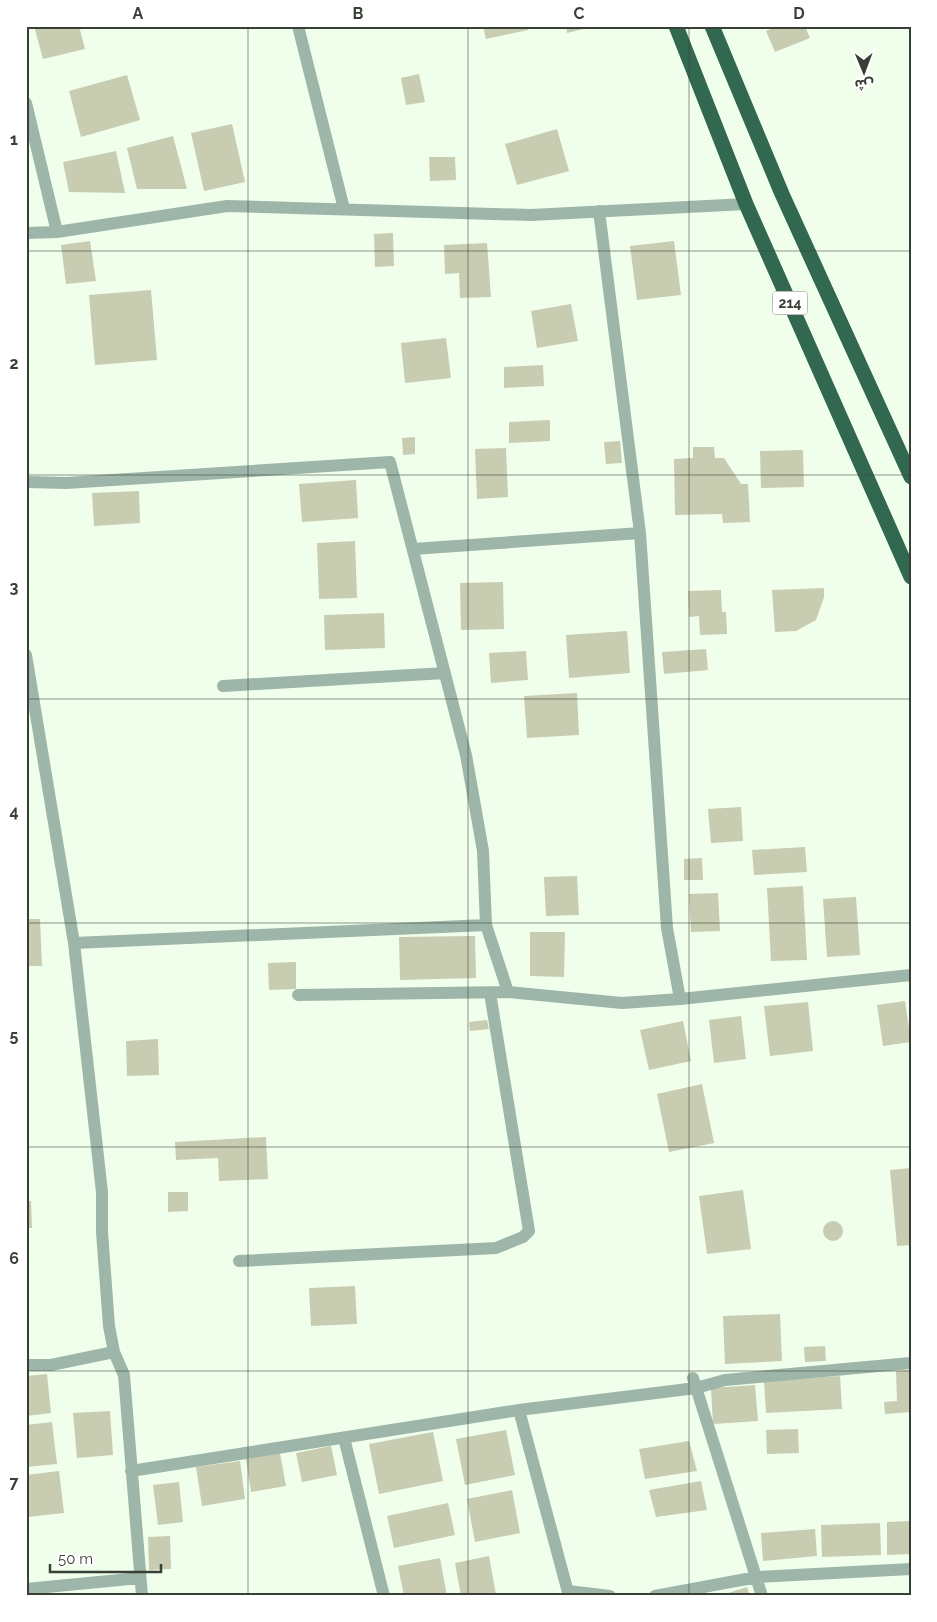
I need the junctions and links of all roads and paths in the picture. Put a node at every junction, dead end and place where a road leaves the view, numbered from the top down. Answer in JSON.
{"nodes":[{"id":1,"x":298,"y":26,"type":"edge"},
{"id":2,"x":676,"y":26,"type":"edge"},
{"id":3,"x":712,"y":26,"type":"edge"},
{"id":4,"x":26,"y":103,"type":"edge"},
{"id":5,"x":746,"y":204,"type":"junction"},
{"id":6,"x":344,"y":209,"type":"junction"},
{"id":7,"x":599,"y":211,"type":"junction"},
{"id":8,"x":57,"y":232,"type":"junction"},
{"id":9,"x":26,"y":233,"type":"edge"},
{"id":10,"x":911,"y":477,"type":"edge"},
{"id":11,"x":26,"y":482,"type":"edge"},
{"id":12,"x":640,"y":533,"type":"junction"},
{"id":13,"x":413,"y":549,"type":"junction"},
{"id":14,"x":911,"y":577,"type":"edge"},
{"id":15,"x":26,"y":655,"type":"edge"},
{"id":16,"x":445,"y":673,"type":"junction"},
{"id":17,"x":223,"y":686,"type":"dead end"},
{"id":18,"x":486,"y":925,"type":"junction"},
{"id":19,"x":74,"y":943,"type":"junction"},
{"id":20,"x":911,"y":975,"type":"edge"},
{"id":21,"x":508,"y":992,"type":"junction"},
{"id":22,"x":490,"y":993,"type":"junction"},
{"id":23,"x":298,"y":995,"type":"dead end"},
{"id":24,"x":680,"y":999,"type":"junction"},
{"id":25,"x":239,"y":1262,"type":"dead end"},
{"id":26,"x":114,"y":1352,"type":"junction"},
{"id":27,"x":911,"y":1364,"type":"edge"},
{"id":28,"x":26,"y":1365,"type":"edge"},
{"id":29,"x":694,"y":1383,"type":"junction"},
{"id":30,"x":519,"y":1410,"type":"junction"},
{"id":31,"x":344,"y":1438,"type":"junction"},
{"id":32,"x":131,"y":1471,"type":"junction"},
{"id":33,"x":911,"y":1568,"type":"edge"},
{"id":34,"x":757,"y":1577,"type":"junction"},
{"id":35,"x":140,"y":1578,"type":"junction"},
{"id":36,"x":26,"y":1589,"type":"edge"},
{"id":37,"x":569,"y":1594,"type":"edge"},
{"id":38,"x":142,"y":1596,"type":"edge"},
{"id":39,"x":384,"y":1596,"type":"edge"},
{"id":40,"x":610,"y":1596,"type":"edge"},
{"id":41,"x":655,"y":1596,"type":"edge"},
{"id":42,"x":762,"y":1596,"type":"edge"}],
"edges":[{"from":1,"to":6,"type":"street"},
{"from":2,"to":5,"type":"highway","number":"214"},
{"from":3,"to":10,"type":"highway","number":"214"},
{"from":4,"to":8,"type":"street"},
{"from":5,"to":7,"type":"street"},
{"from":5,"to":14,"type":"highway","number":"214"},
{"from":6,"to":7,"type":"street"},
{"from":6,"to":8,"type":"street"},
{"from":7,"to":12,"type":"street"},
{"from":8,"to":9,"type":"street"},
{"from":11,"to":13,"type":"street"},
{"from":12,"to":13,"type":"street"},
{"from":12,"to":24,"type":"street"},
{"from":13,"to":16,"type":"street"},
{"from":15,"to":19,"type":"street"},
{"from":16,"to":17,"type":"street"},
{"from":16,"to":18,"type":"street"},
{"from":18,"to":19,"type":"street"},
{"from":18,"to":21,"type":"street"},
{"from":19,"to":26,"type":"street"},
{"from":20,"to":24,"type":"street"},
{"from":21,"to":22,"type":"street"},
{"from":21,"to":24,"type":"street"},
{"from":22,"to":23,"type":"street"},
{"from":22,"to":25,"type":"street"},
{"from":26,"to":28,"type":"street"},
{"from":26,"to":32,"type":"street"},
{"from":27,"to":29,"type":"street"},
{"from":29,"to":30,"type":"street"},
{"from":29,"to":34,"type":"street"},
{"from":30,"to":31,"type":"street"},
{"from":30,"to":37,"type":"street"},
{"from":31,"to":32,"type":"street"},
{"from":31,"to":39,"type":"street"},
{"from":32,"to":35,"type":"street"},
{"from":33,"to":34,"type":"street"},
{"from":34,"to":41,"type":"street"},
{"from":34,"to":42,"type":"street"},
{"from":35,"to":36,"type":"street"},
{"from":35,"to":38,"type":"street"},
{"from":37,"to":40,"type":"street"}]}
